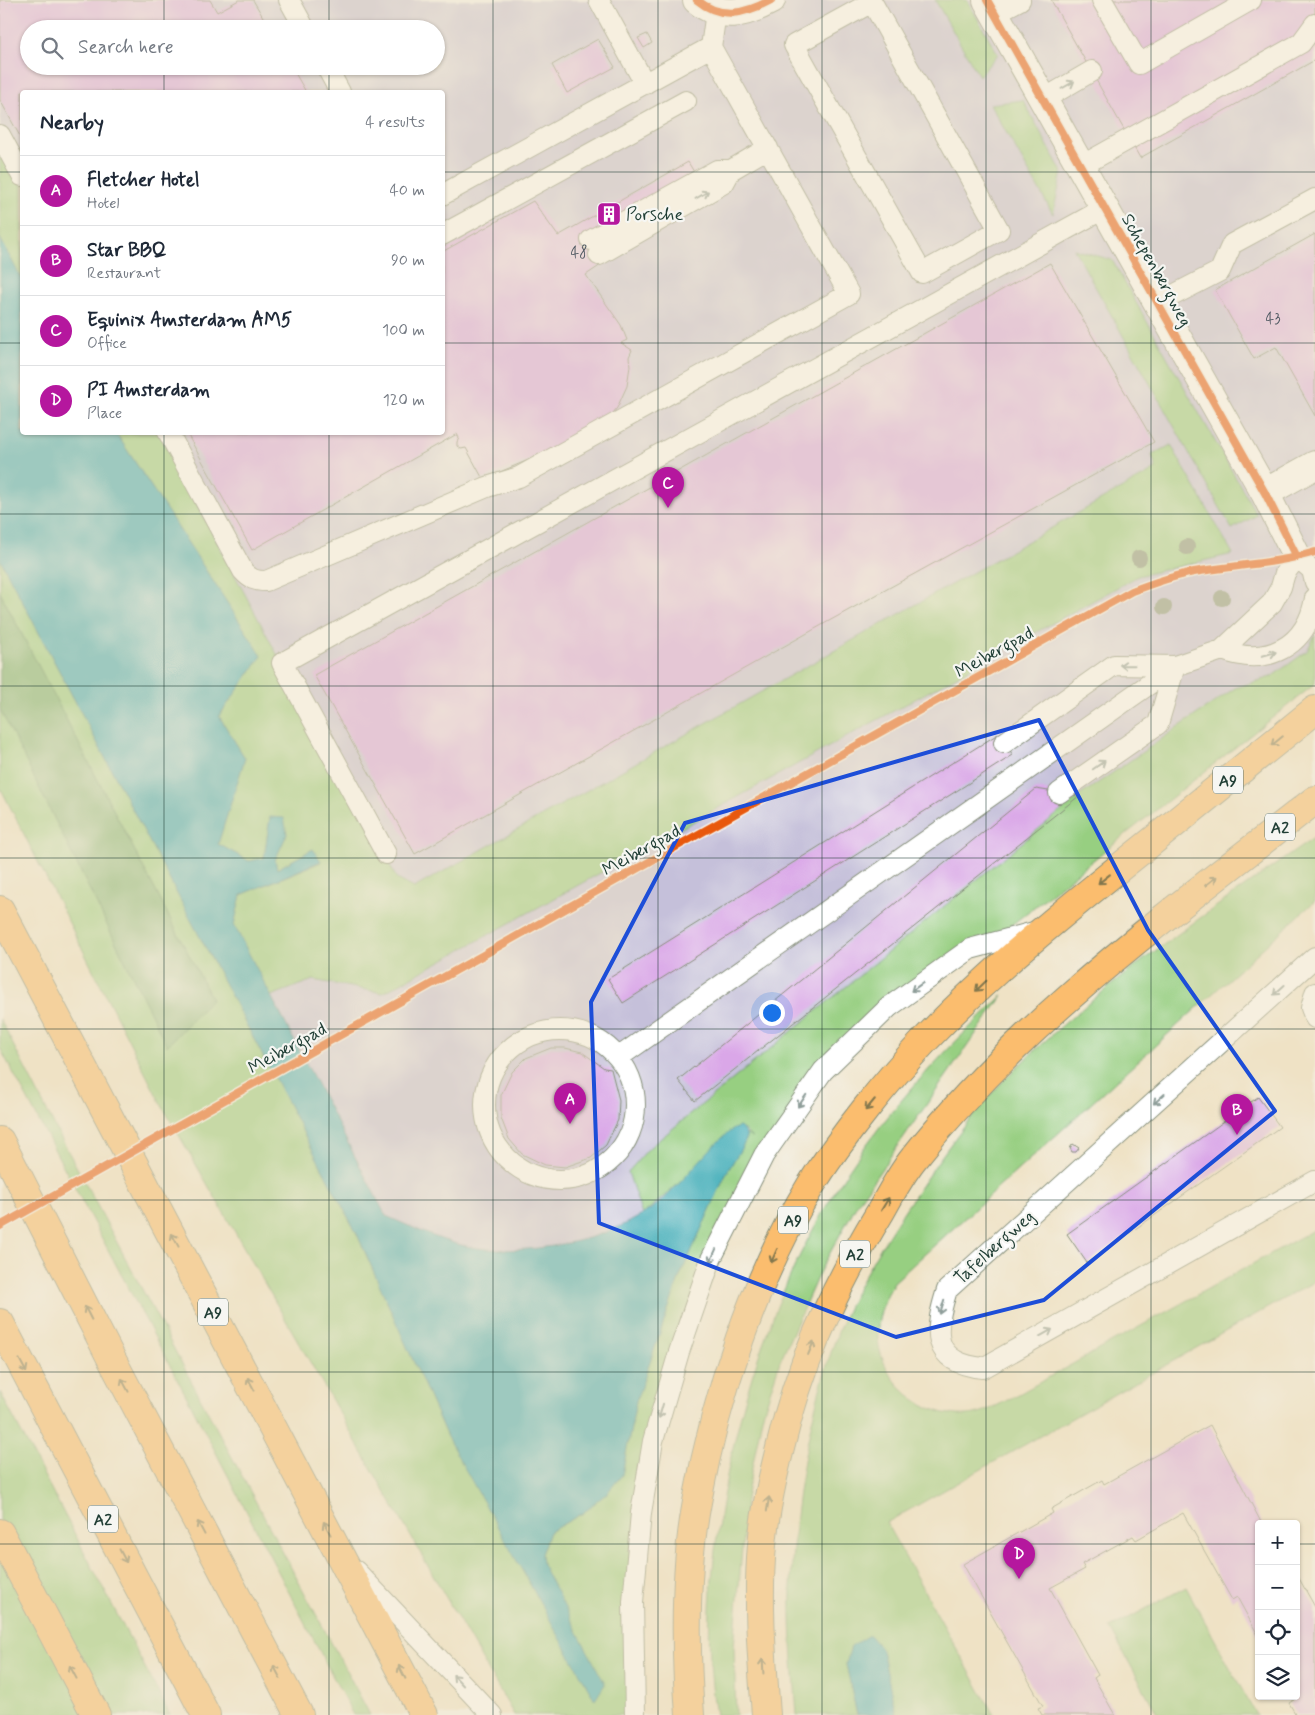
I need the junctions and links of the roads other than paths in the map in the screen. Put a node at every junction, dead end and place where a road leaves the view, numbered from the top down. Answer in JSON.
{"nodes":[{"id":1,"x":289,"y":0,"type":"edge"},
{"id":2,"x":599,"y":0,"type":"edge"},
{"id":3,"x":771,"y":0,"type":"edge"},
{"id":4,"x":1020,"y":0,"type":"edge"},
{"id":5,"x":1102,"y":0,"type":"edge"},
{"id":6,"x":1251,"y":0,"type":"edge"},
{"id":7,"x":706,"y":6,"type":"edge"},
{"id":8,"x":991,"y":7,"type":"edge"},
{"id":9,"x":300,"y":20,"type":"edge"},
{"id":10,"x":1315,"y":24,"type":"edge"},
{"id":11,"x":794,"y":45,"type":"joint"},
{"id":12,"x":711,"y":47,"type":"junction"},
{"id":13,"x":1092,"y":71,"type":"dead end"},
{"id":14,"x":331,"y":75,"type":"edge"},
{"id":15,"x":645,"y":84,"type":"junction"},
{"id":16,"x":339,"y":90,"type":"edge"},
{"id":17,"x":1044,"y":99,"type":"junction"},
{"id":18,"x":686,"y":101,"type":"dead end"},
{"id":19,"x":0,"y":135,"type":"edge"},
{"id":20,"x":768,"y":148,"type":"junction"},
{"id":21,"x":1081,"y":166,"type":"junction"},
{"id":22,"x":20,"y":172,"type":"edge"},
{"id":23,"x":445,"y":193,"type":"edge"},
{"id":24,"x":1315,"y":199,"type":"edge"},
{"id":25,"x":1105,"y":208,"type":"junction"},
{"id":26,"x":445,"y":233,"type":"edge"},
{"id":27,"x":595,"y":247,"type":"dead end"},
{"id":28,"x":1158,"y":303,"type":"junction"},
{"id":29,"x":170,"y":435,"type":"edge"},
{"id":30,"x":1315,"y":465,"type":"edge"},
{"id":31,"x":1265,"y":493,"type":"junction"},
{"id":32,"x":1297,"y":557,"type":"junction"},
{"id":33,"x":1315,"y":582,"type":"edge"},
{"id":34,"x":1315,"y":598,"type":"edge"},
{"id":35,"x":1222,"y":650,"type":"junction"},
{"id":36,"x":1176,"y":666,"type":"junction"},
{"id":37,"x":1315,"y":710,"type":"edge"},
{"id":38,"x":1004,"y":743,"type":"dead end"},
{"id":39,"x":1059,"y":793,"type":"dead end"},
{"id":40,"x":1315,"y":800,"type":"edge"},
{"id":41,"x":386,"y":854,"type":"dead end"},
{"id":42,"x":0,"y":910,"type":"edge"},
{"id":43,"x":1038,"y":931,"type":"junction"},
{"id":44,"x":1315,"y":957,"type":"edge"},
{"id":45,"x":1315,"y":993,"type":"edge"},
{"id":46,"x":1315,"y":1018,"type":"edge"},
{"id":47,"x":618,"y":1057,"type":"junction"},
{"id":48,"x":0,"y":1140,"type":"edge"},
{"id":49,"x":1315,"y":1181,"type":"edge"},
{"id":50,"x":0,"y":1323,"type":"edge"},
{"id":51,"x":0,"y":1533,"type":"edge"},
{"id":52,"x":342,"y":1556,"type":"junction"},
{"id":53,"x":96,"y":1715,"type":"edge"},
{"id":54,"x":206,"y":1715,"type":"edge"},
{"id":55,"x":299,"y":1715,"type":"edge"},
{"id":56,"x":424,"y":1715,"type":"edge"},
{"id":57,"x":492,"y":1715,"type":"edge"},
{"id":58,"x":635,"y":1715,"type":"edge"},
{"id":59,"x":690,"y":1715,"type":"edge"},
{"id":60,"x":766,"y":1715,"type":"edge"}],
"edges":[{"from":1,"to":9,"type":"lane"},
{"from":2,"to":15,"type":"lane"},
{"from":3,"to":7,"type":"street"},
{"from":4,"to":8,"type":"lane"},
{"from":5,"to":6,"type":"lane"},
{"from":7,"to":12,"type":"lane"},
{"from":8,"to":17,"type":"street","name":"Schepenbergweg"},
{"from":10,"to":21,"type":"lane"},
{"from":11,"to":11,"type":"lane"},
{"from":12,"to":15,"type":"lane"},
{"from":12,"to":20,"type":"lane"},
{"from":17,"to":13,"type":"lane","one_way":true},
{"from":14,"to":16,"type":"lane"},
{"from":15,"to":23,"type":"lane"},
{"from":17,"to":21,"type":"street","name":"Schepenbergweg"},
{"from":18,"to":26,"type":"lane"},
{"from":19,"to":22,"type":"lane"},
{"from":20,"to":27,"type":"lane"},
{"from":20,"to":29,"type":"lane"},
{"from":21,"to":25,"type":"street","name":"Schepenbergweg"},
{"from":24,"to":28,"type":"lane"},
{"from":25,"to":28,"type":"street","name":"Schepenbergweg"},
{"from":25,"to":41,"type":"lane"},
{"from":28,"to":31,"type":"street","name":"Schepenbergweg"},
{"from":30,"to":31,"type":"street"},
{"from":31,"to":32,"type":"street","name":"Schepenbergweg"},
{"from":32,"to":33,"type":"lane"},
{"from":32,"to":35,"type":"lane"},
{"from":35,"to":34,"type":"lane","one_way":true},
{"from":35,"to":36,"type":"lane"},
{"from":36,"to":38,"type":"lane","one_way":true},
{"from":39,"to":36,"type":"lane","one_way":true},
{"from":36,"to":47,"type":"lane"},
{"from":37,"to":43,"type":"highway","number":"A9","one_way":true},
{"from":60,"to":40,"type":"highway","number":"A2","one_way":true},
{"from":52,"to":42,"type":"highway","number":"A9","one_way":true},
{"from":43,"to":58,"type":"lane","one_way":true},
{"from":43,"to":59,"type":"highway","number":"A9","one_way":true},
{"from":44,"to":49,"type":"lane","name":"Tafelbergweg","one_way":true},
{"from":45,"to":46,"type":"lane"},
{"from":47,"to":47,"type":"lane"},
{"from":55,"to":48,"type":"highway","one_way":true},
{"from":50,"to":54,"type":"highway","number":"A2","one_way":true},
{"from":53,"to":51,"type":"highway","one_way":true},
{"from":56,"to":52,"type":"highway","number":"A9","one_way":true},
{"from":57,"to":52,"type":"lane","one_way":true}]}
